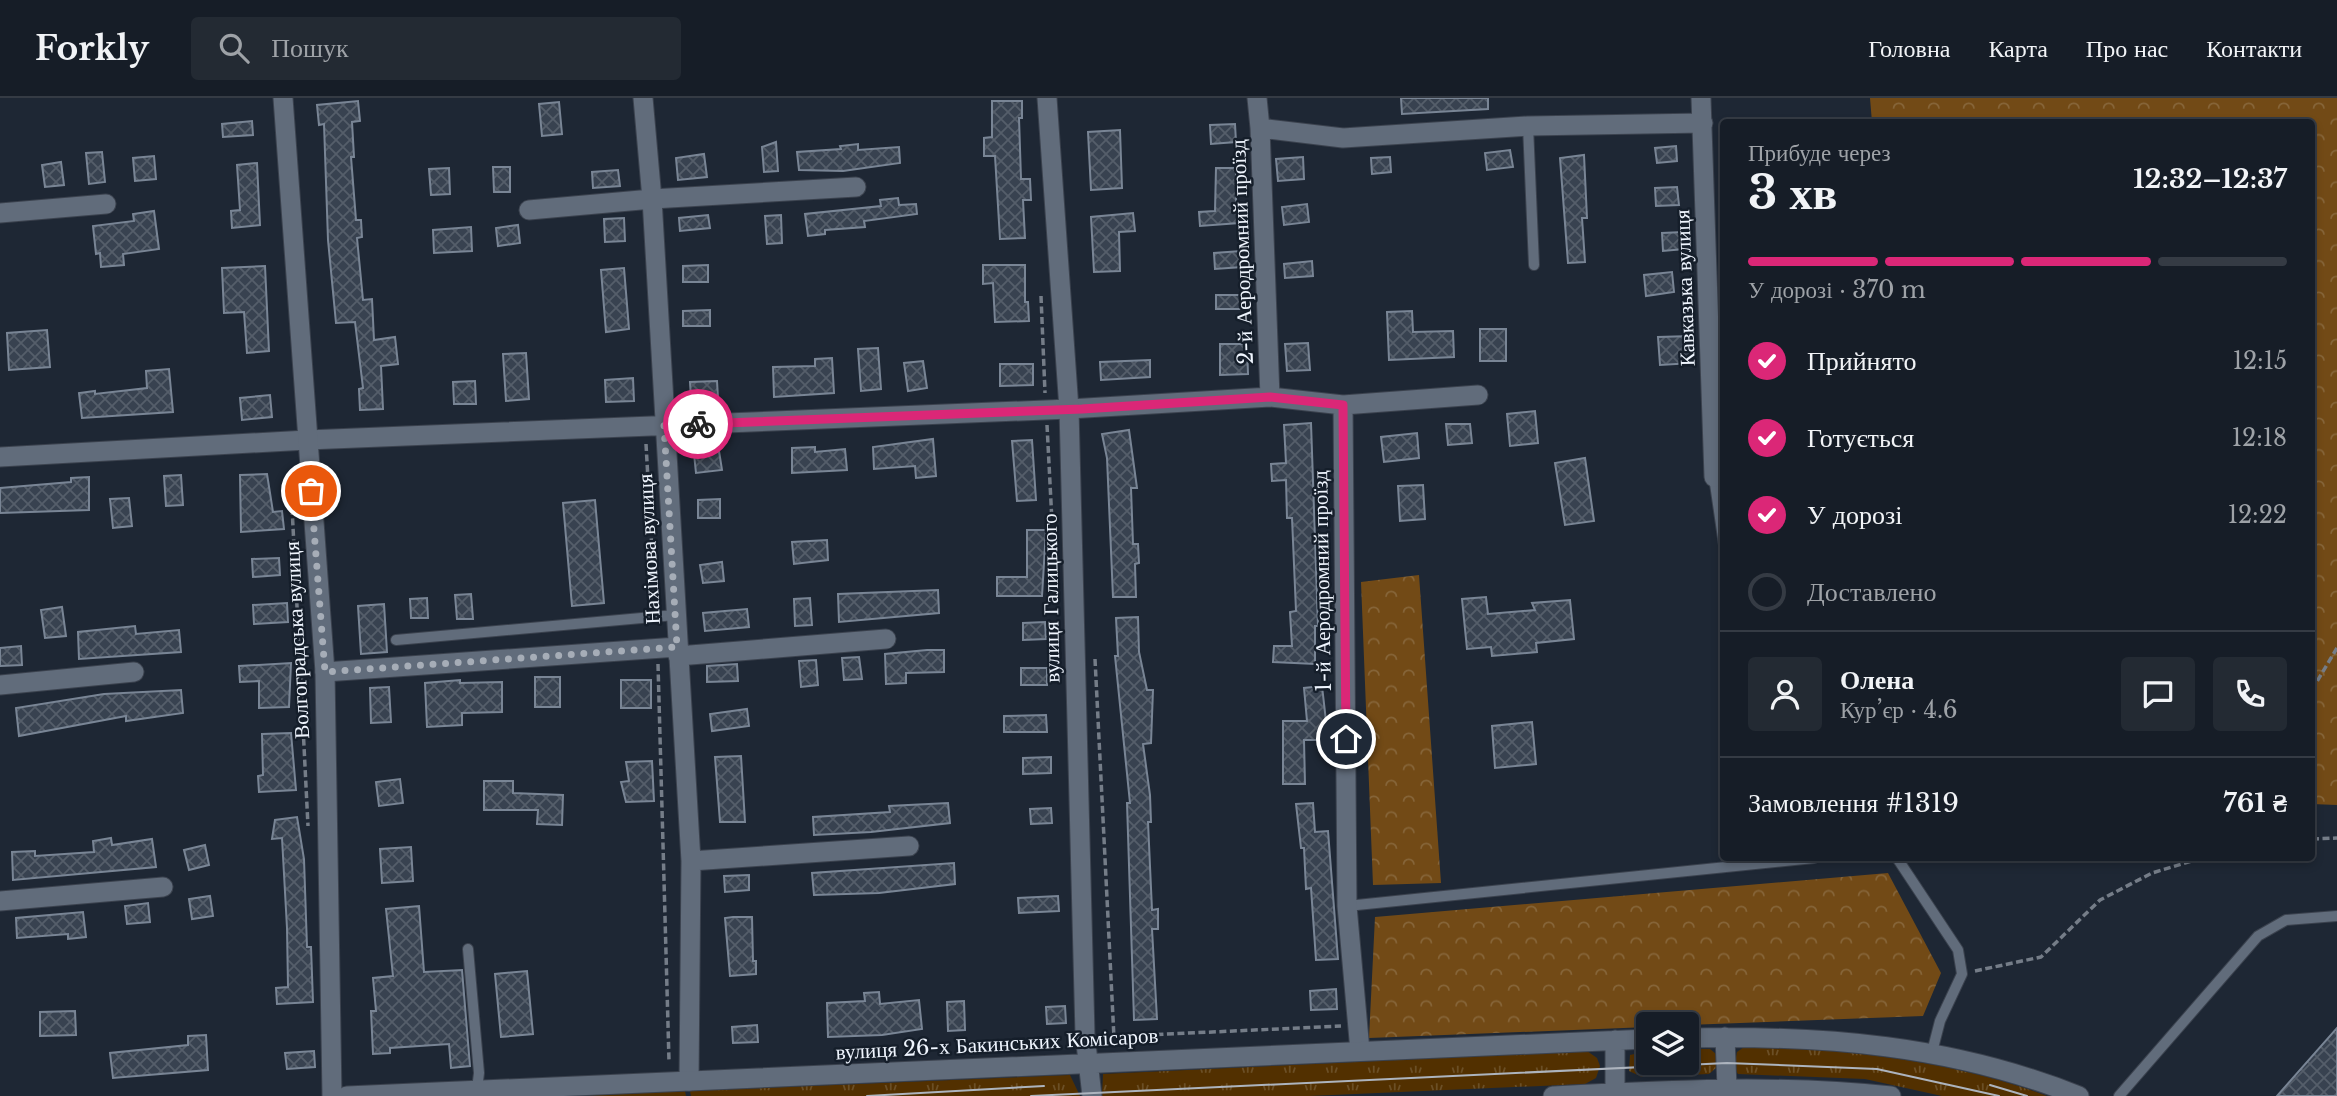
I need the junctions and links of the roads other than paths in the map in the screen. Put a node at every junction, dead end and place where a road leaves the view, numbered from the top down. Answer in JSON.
{"nodes":[{"id":1,"x":283,"y":98,"type":"edge"},
{"id":2,"x":643,"y":98,"type":"edge"},
{"id":3,"x":1047,"y":98,"type":"edge"},
{"id":4,"x":1257,"y":98,"type":"edge"},
{"id":5,"x":1701,"y":98,"type":"edge"},
{"id":6,"x":1703,"y":123,"type":"junction"},
{"id":7,"x":1528,"y":125,"type":"junction"},
{"id":8,"x":1260,"y":128,"type":"junction"},
{"id":9,"x":856,"y":187,"type":"dead end"},
{"id":10,"x":652,"y":199,"type":"junction"},
{"id":11,"x":106,"y":204,"type":"dead end"},
{"id":12,"x":529,"y":210,"type":"dead end"},
{"id":13,"x":0,"y":213,"type":"edge"},
{"id":14,"x":1534,"y":265,"type":"dead end"},
{"id":15,"x":1478,"y":395,"type":"dead end"},
{"id":16,"x":1270,"y":397,"type":"junction"},
{"id":17,"x":1343,"y":405,"type":"junction"},
{"id":18,"x":1069,"y":409,"type":"junction"},
{"id":19,"x":655,"y":425,"type":"junction"},
{"id":20,"x":307,"y":440,"type":"junction"},
{"id":21,"x":0,"y":457,"type":"edge"},
{"id":22,"x":1714,"y":477,"type":"joint"},
{"id":23,"x":1720,"y":518,"type":"edge"},
{"id":24,"x":666,"y":616,"type":"junction"},
{"id":25,"x":886,"y":639,"type":"dead end"},
{"id":26,"x":396,"y":640,"type":"dead end"},
{"id":27,"x":671,"y":650,"type":"junction"},
{"id":28,"x":134,"y":672,"type":"dead end"},
{"id":29,"x":325,"y":672,"type":"junction"},
{"id":30,"x":0,"y":685,"type":"edge"},
{"id":31,"x":909,"y":846,"type":"dead end"},
{"id":32,"x":691,"y":861,"type":"junction"},
{"id":33,"x":1785,"y":861,"type":"edge"},
{"id":34,"x":1899,"y":861,"type":"edge"},
{"id":35,"x":163,"y":887,"type":"dead end"},
{"id":36,"x":0,"y":901,"type":"edge"},
{"id":37,"x":1347,"y":906,"type":"junction"},
{"id":38,"x":2337,"y":915,"type":"edge"},
{"id":39,"x":468,"y":948,"type":"dead end"},
{"id":40,"x":1699,"y":1038,"type":"edge"},
{"id":41,"x":1725,"y":1038,"type":"junction"},
{"id":42,"x":1636,"y":1039,"type":"edge"},
{"id":43,"x":1615,"y":1040,"type":"junction"},
{"id":44,"x":1360,"y":1051,"type":"junction"},
{"id":45,"x":1933,"y":1052,"type":"junction"},
{"id":46,"x":1090,"y":1062,"type":"junction"},
{"id":47,"x":689,"y":1081,"type":"junction"},
{"id":48,"x":1727,"y":1088,"type":"junction"},
{"id":49,"x":477,"y":1089,"type":"junction"},
{"id":50,"x":1615,"y":1093,"type":"junction"},
{"id":51,"x":1640,"y":1094,"type":"edge"},
{"id":52,"x":331,"y":1096,"type":"edge"},
{"id":53,"x":347,"y":1096,"type":"edge"},
{"id":54,"x":1092,"y":1096,"type":"edge"},
{"id":55,"x":1553,"y":1096,"type":"edge"},
{"id":56,"x":1891,"y":1096,"type":"edge"},
{"id":57,"x":2079,"y":1096,"type":"edge"},
{"id":58,"x":2119,"y":1096,"type":"edge"}],
"edges":[{"from":1,"to":20,"type":"street","name":"Волгоградська вулиця"},
{"from":2,"to":10,"type":"street","name":"Нахімова вулиця"},
{"from":3,"to":18,"type":"street","name":"вулиця Галицького"},
{"from":4,"to":8,"type":"street"},
{"from":5,"to":6,"type":"street","name":"Кавказька вулиця"},
{"from":6,"to":7,"type":"street","name":"2-й Аеродромний проїзд"},
{"from":6,"to":22,"type":"street","name":"Кавказька вулиця"},
{"from":7,"to":8,"type":"street","name":"2-й Аеродромний проїзд"},
{"from":7,"to":14,"type":"lane"},
{"from":8,"to":16,"type":"street","name":"2-й Аеродромний проїзд"},
{"from":9,"to":10,"type":"street"},
{"from":10,"to":12,"type":"street"},
{"from":10,"to":19,"type":"street","name":"Нахімова вулиця"},
{"from":11,"to":13,"type":"street"},
{"from":15,"to":17,"type":"street"},
{"from":16,"to":17,"type":"street"},
{"from":16,"to":18,"type":"street"},
{"from":17,"to":37,"type":"street","name":"1-й Аеродромний проїзд"},
{"from":18,"to":19,"type":"street"},
{"from":18,"to":46,"type":"street","name":"вулиця Галицького"},
{"from":19,"to":20,"type":"street"},
{"from":19,"to":24,"type":"street","name":"Нахімова вулиця"},
{"from":20,"to":21,"type":"street"},
{"from":20,"to":29,"type":"street","name":"Волгоградська вулиця"},
{"from":22,"to":23,"type":"lane"},
{"from":24,"to":26,"type":"lane"},
{"from":24,"to":27,"type":"street","name":"Нахімова вулиця"},
{"from":25,"to":27,"type":"street"},
{"from":27,"to":29,"type":"street"},
{"from":27,"to":32,"type":"street","name":"Нахімова вулиця"},
{"from":28,"to":30,"type":"street"},
{"from":29,"to":52,"type":"street","name":"Волгоградська вулиця"},
{"from":31,"to":32,"type":"street"},
{"from":32,"to":47,"type":"street","name":"Нахімова вулиця"},
{"from":33,"to":37,"type":"lane"},
{"from":34,"to":45,"type":"lane"},
{"from":35,"to":36,"type":"street"},
{"from":37,"to":44,"type":"street","name":"1-й Аеродромний проїзд"},
{"from":38,"to":58,"type":"lane"},
{"from":39,"to":49,"type":"lane"},
{"from":40,"to":41,"type":"street"},
{"from":41,"to":45,"type":"street"},
{"from":41,"to":48,"type":"street"},
{"from":42,"to":43,"type":"street","name":"вулиця 26-х Бакинських Комісаров"},
{"from":43,"to":44,"type":"street","name":"вулиця 26-х Бакинських Комісаров"},
{"from":43,"to":50,"type":"street"},
{"from":44,"to":46,"type":"street","name":"вулиця 26-х Бакинських Комісаров"},
{"from":45,"to":57,"type":"street"},
{"from":46,"to":47,"type":"street","name":"вулиця 26-х Бакинських Комісаров"},
{"from":46,"to":54,"type":"street","name":"вулиця Галицького"},
{"from":47,"to":49,"type":"street","name":"вулиця 26-х Бакинських Комісаров"},
{"from":48,"to":51,"type":"street"},
{"from":48,"to":56,"type":"street"},
{"from":49,"to":53,"type":"street","name":"вулиця 26-х Бакинських Комісаров"},
{"from":50,"to":51,"type":"street"},
{"from":50,"to":55,"type":"street"}]}
